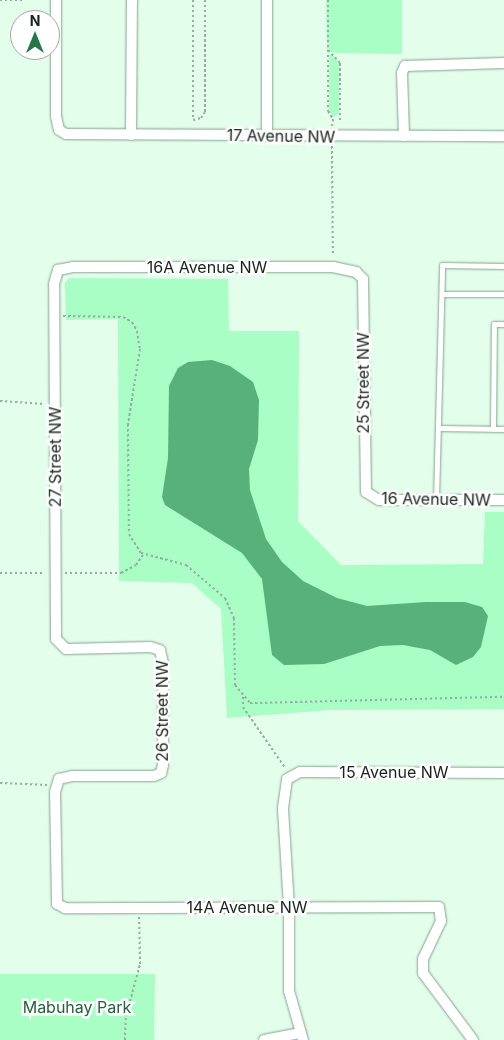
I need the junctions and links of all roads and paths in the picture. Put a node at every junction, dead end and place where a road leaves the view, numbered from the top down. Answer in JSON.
{"nodes":[{"id":1,"x":0,"y":0,"type":"edge"},
{"id":2,"x":23,"y":0,"type":"edge"},
{"id":3,"x":56,"y":0,"type":"edge"},
{"id":4,"x":132,"y":0,"type":"edge"},
{"id":5,"x":193,"y":0,"type":"edge"},
{"id":6,"x":205,"y":0,"type":"edge"},
{"id":7,"x":267,"y":0,"type":"edge"},
{"id":8,"x":328,"y":0,"type":"edge"},
{"id":9,"x":328,"y":50,"type":"junction"},
{"id":10,"x":504,"y":63,"type":"edge"},
{"id":11,"x":340,"y":116,"type":"junction"},
{"id":12,"x":333,"y":119,"type":"junction"},
{"id":13,"x":340,"y":122,"type":"dead end"},
{"id":14,"x":332,"y":127,"type":"dead end"},
{"id":15,"x":131,"y":135,"type":"junction"},
{"id":16,"x":267,"y":136,"type":"junction"},
{"id":17,"x":404,"y":136,"type":"junction"},
{"id":18,"x":504,"y":136,"type":"edge"},
{"id":19,"x":332,"y":141,"type":"dead end"},
{"id":20,"x":504,"y":266,"type":"edge"},
{"id":21,"x":333,"y":267,"type":"junction"},
{"id":22,"x":58,"y":270,"type":"joint"},
{"id":23,"x":356,"y":272,"type":"joint"},
{"id":24,"x":442,"y":294,"type":"junction"},
{"id":25,"x":504,"y":294,"type":"edge"},
{"id":26,"x":56,"y":316,"type":"junction"},
{"id":27,"x":504,"y":324,"type":"edge"},
{"id":28,"x":0,"y":401,"type":"edge"},
{"id":29,"x":55,"y":404,"type":"junction"},
{"id":30,"x":440,"y":428,"type":"junction"},
{"id":31,"x":494,"y":429,"type":"junction"},
{"id":32,"x":504,"y":429,"type":"edge"},
{"id":33,"x":369,"y":495,"type":"joint"},
{"id":34,"x":436,"y":500,"type":"junction"},
{"id":35,"x":504,"y":500,"type":"edge"},
{"id":36,"x":144,"y":554,"type":"junction"},
{"id":37,"x":0,"y":573,"type":"edge"},
{"id":38,"x":47,"y":573,"type":"dead end"},
{"id":39,"x":65,"y":573,"type":"dead end"},
{"id":40,"x":160,"y":650,"type":"joint"},
{"id":41,"x":243,"y":697,"type":"junction"},
{"id":42,"x":504,"y":697,"type":"edge"},
{"id":43,"x":504,"y":773,"type":"edge"},
{"id":44,"x":289,"y":778,"type":"junction"},
{"id":45,"x":0,"y":783,"type":"edge"},
{"id":46,"x":57,"y":783,"type":"junction"},
{"id":47,"x":289,"y":906,"type":"junction"},
{"id":48,"x":139,"y":907,"type":"junction"},
{"id":49,"x":302,"y":1037,"type":"edge"},
{"id":50,"x":125,"y":1040,"type":"edge"},
{"id":51,"x":264,"y":1040,"type":"edge"},
{"id":52,"x":473,"y":1040,"type":"edge"}],
"edges":[{"from":1,"to":2,"type":"path"},
{"from":3,"to":15,"type":"street","name":"17 Avenue NW"},
{"from":4,"to":15,"type":"street"},
{"from":5,"to":6,"type":"path"},
{"from":7,"to":16,"type":"street"},
{"from":8,"to":9,"type":"path"},
{"from":9,"to":11,"type":"path"},
{"from":9,"to":12,"type":"path"},
{"from":10,"to":17,"type":"street"},
{"from":11,"to":12,"type":"path"},
{"from":11,"to":13,"type":"path"},
{"from":12,"to":14,"type":"path"},
{"from":15,"to":16,"type":"street","name":"17 Avenue NW"},
{"from":16,"to":17,"type":"street","name":"17 Avenue NW"},
{"from":17,"to":18,"type":"street","name":"17 Avenue NW"},
{"from":19,"to":21,"type":"path"},
{"from":20,"to":24,"type":"lane"},
{"from":21,"to":22,"type":"street","name":"16A Avenue NW"},
{"from":21,"to":23,"type":"street","name":"16A Avenue NW"},
{"from":22,"to":26,"type":"street","name":"27 Street NW"},
{"from":23,"to":33,"type":"street","name":"25 Street NW"},
{"from":24,"to":25,"type":"lane"},
{"from":24,"to":30,"type":"lane"},
{"from":26,"to":29,"type":"street","name":"27 Street NW"},
{"from":26,"to":36,"type":"path"},
{"from":27,"to":31,"type":"lane"},
{"from":28,"to":29,"type":"path"},
{"from":29,"to":40,"type":"street","name":"27 Street NW"},
{"from":30,"to":31,"type":"lane"},
{"from":30,"to":34,"type":"lane"},
{"from":31,"to":32,"type":"lane"},
{"from":33,"to":34,"type":"street","name":"16 Avenue NW"},
{"from":34,"to":35,"type":"street","name":"16 Avenue NW"},
{"from":36,"to":39,"type":"path"},
{"from":36,"to":41,"type":"path"},
{"from":37,"to":38,"type":"path"},
{"from":40,"to":46,"type":"street","name":"26 Street NW"},
{"from":41,"to":42,"type":"path"},
{"from":41,"to":44,"type":"path"},
{"from":43,"to":44,"type":"street","name":"15 Avenue NW"},
{"from":44,"to":47,"type":"street"},
{"from":45,"to":46,"type":"path"},
{"from":46,"to":48,"type":"street","name":"14A Avenue NW"},
{"from":47,"to":48,"type":"street","name":"14A Avenue NW"},
{"from":47,"to":49,"type":"street"},
{"from":47,"to":52,"type":"street","name":"14A Avenue NW"},
{"from":48,"to":50,"type":"path"},
{"from":49,"to":51,"type":"street"}]}
